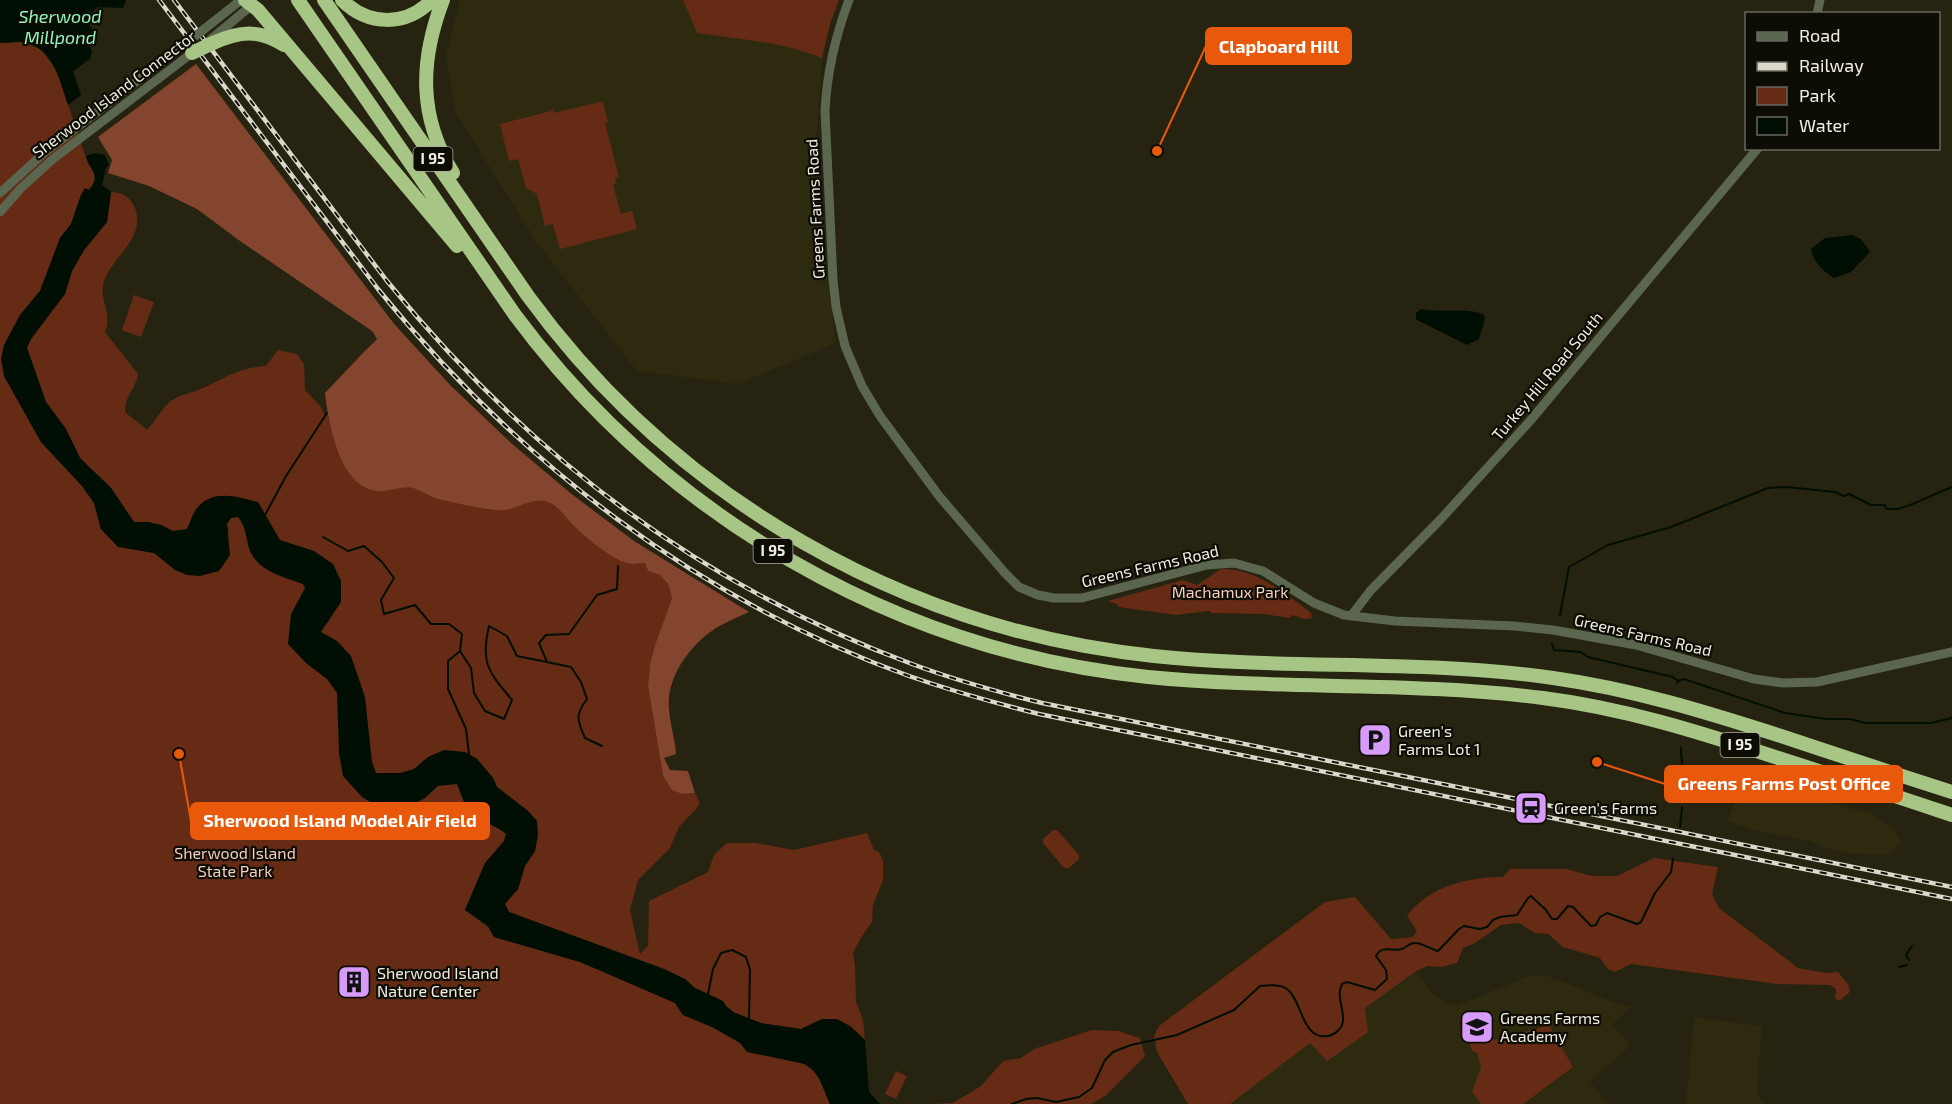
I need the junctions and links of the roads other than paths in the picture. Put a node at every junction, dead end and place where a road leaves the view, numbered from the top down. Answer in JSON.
{"nodes":[{"id":1,"x":297,"y":0,"type":"edge"},
{"id":2,"x":324,"y":0,"type":"edge"},
{"id":3,"x":342,"y":0,"type":"edge"},
{"id":4,"x":432,"y":0,"type":"edge"},
{"id":5,"x":443,"y":0,"type":"edge"},
{"id":6,"x":849,"y":0,"type":"edge"},
{"id":7,"x":246,"y":2,"type":"edge"},
{"id":8,"x":211,"y":42,"type":"junction"},
{"id":9,"x":189,"y":48,"type":"junction"},
{"id":10,"x":291,"y":49,"type":"junction"},
{"id":11,"x":1756,"y":150,"type":"edge"},
{"id":12,"x":0,"y":193,"type":"edge"},
{"id":13,"x":0,"y":212,"type":"edge"},
{"id":14,"x":543,"y":317,"type":"junction"},
{"id":15,"x":531,"y":336,"type":"junction"},
{"id":16,"x":1351,"y":616,"type":"junction"},
{"id":17,"x":1952,"y":652,"type":"edge"},
{"id":18,"x":1952,"y":792,"type":"edge"},
{"id":19,"x":1952,"y":814,"type":"edge"}],
"edges":[{"from":1,"to":15,"type":"highway","number":"I 95"},
{"from":2,"to":14,"type":"highway","number":"I 95"},
{"from":3,"to":4,"type":"highway"},
{"from":5,"to":14,"type":"highway"},
{"from":6,"to":16,"type":"street","name":"Greens Farms Road"},
{"from":7,"to":8,"type":"street","name":"Sherwood Island Connector"},
{"from":7,"to":9,"type":"street","name":"Sherwood Island Connector","bridge":true},
{"from":7,"to":10,"type":"highway"},
{"from":8,"to":9,"type":"highway","bridge":true},
{"from":8,"to":10,"type":"highway"},
{"from":9,"to":12,"type":"street","name":"Sherwood Island Connector"},
{"from":9,"to":13,"type":"street","name":"Sherwood Island Connector"},
{"from":10,"to":15,"type":"highway"},
{"from":11,"to":16,"type":"street","name":"Turkey Hill Road South"},
{"from":14,"to":18,"type":"highway","number":"I 95"},
{"from":15,"to":19,"type":"highway","number":"I 95"},
{"from":16,"to":17,"type":"street","name":"Greens Farms Road"}]}
